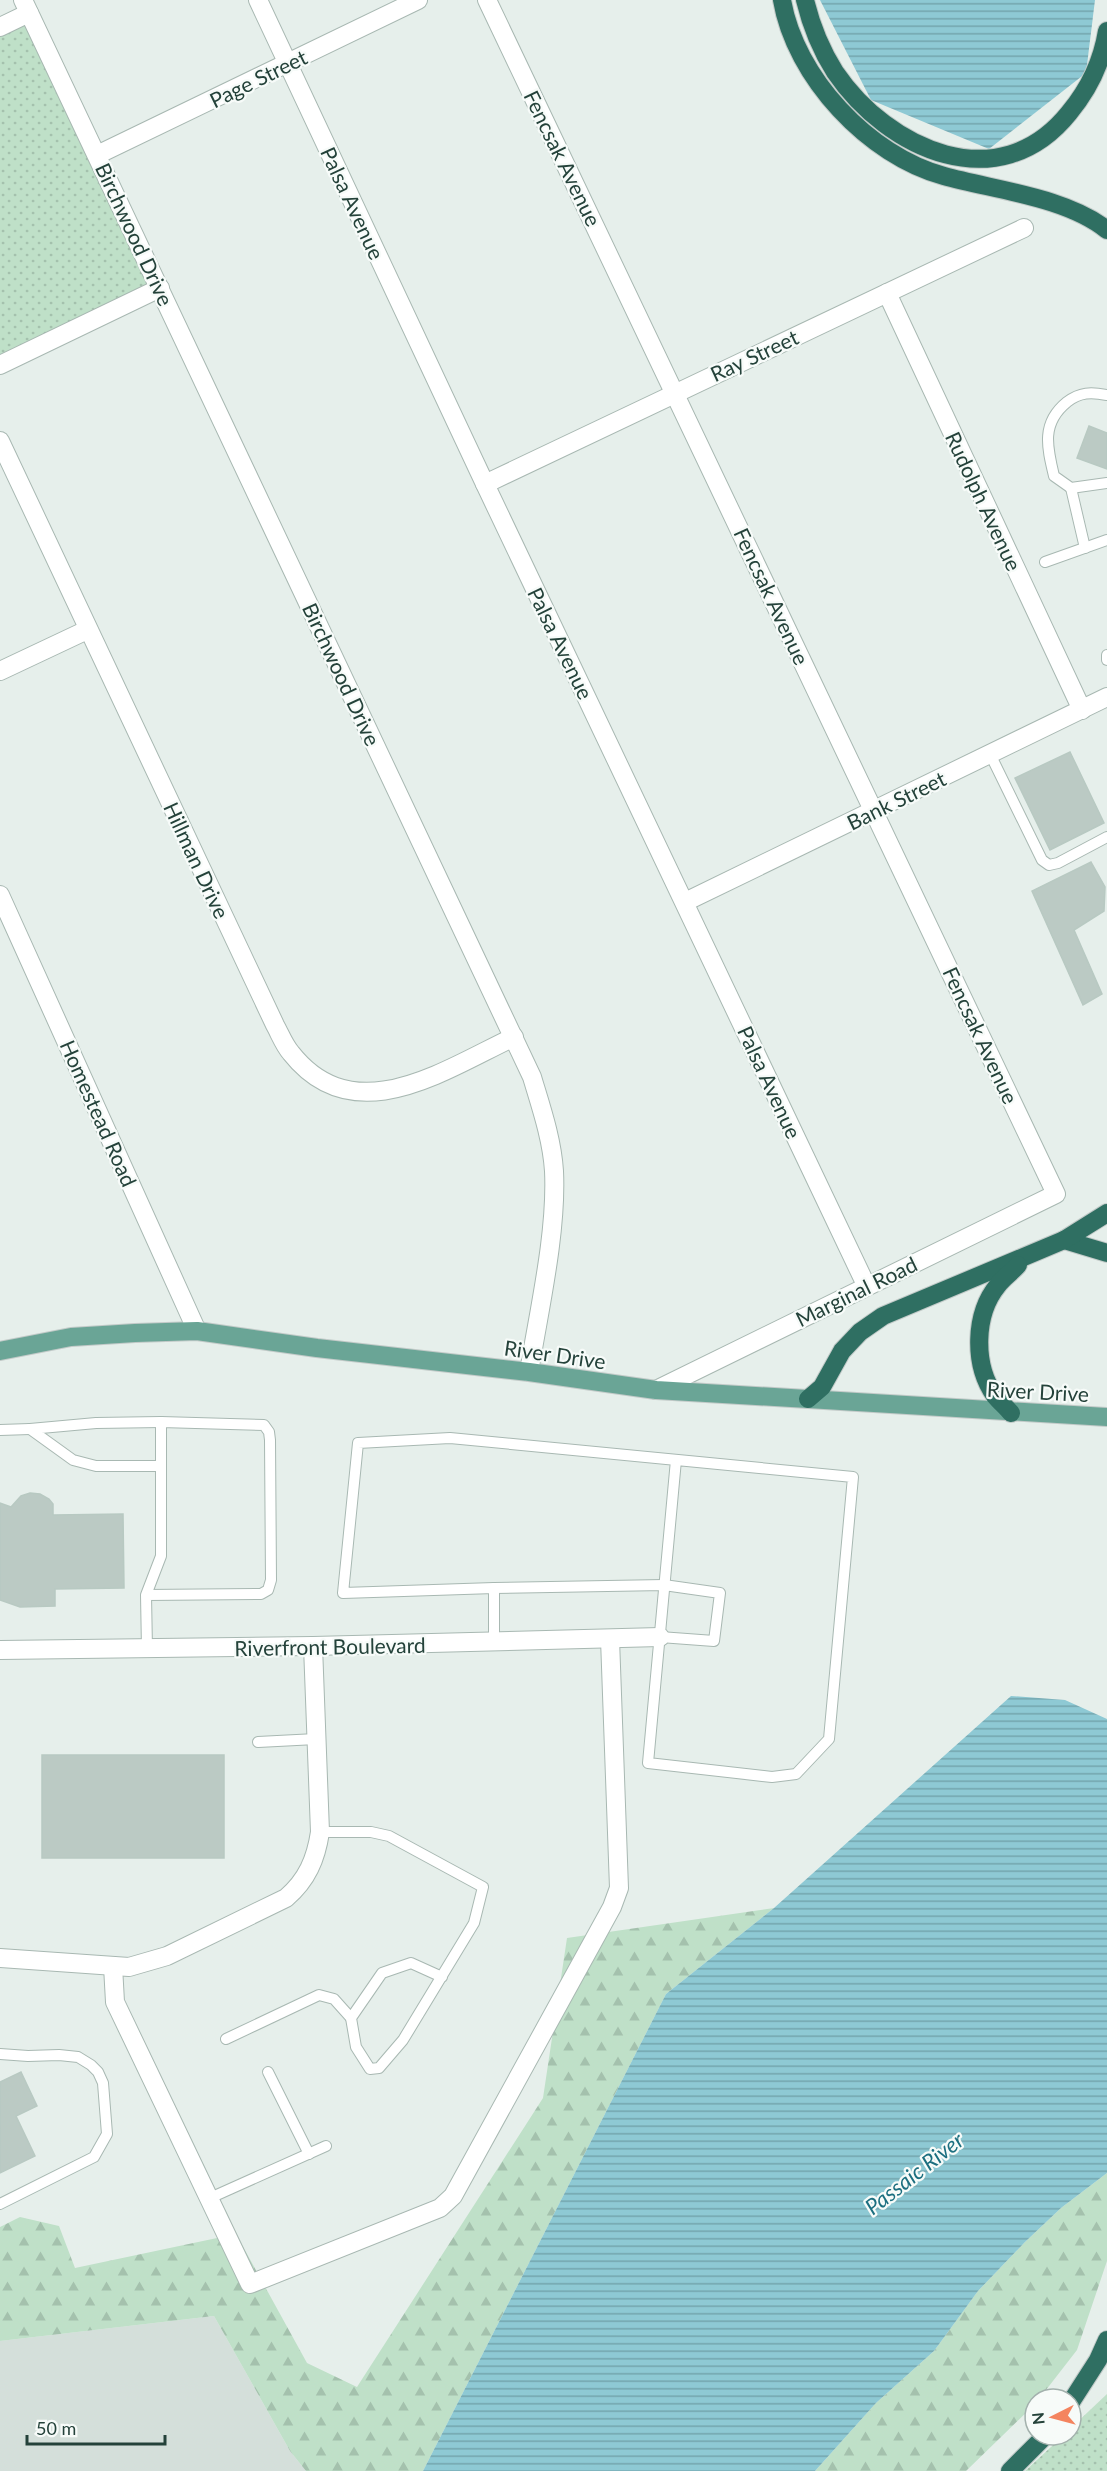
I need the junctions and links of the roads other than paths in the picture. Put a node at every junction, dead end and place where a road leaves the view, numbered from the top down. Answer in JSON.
{"nodes":[{"id":1,"x":258,"y":0,"type":"edge"},
{"id":2,"x":418,"y":0,"type":"edge"},
{"id":3,"x":487,"y":0,"type":"edge"},
{"id":4,"x":782,"y":0,"type":"edge"},
{"id":5,"x":805,"y":0,"type":"edge"},
{"id":6,"x":26,"y":6,"type":"edge"},
{"id":7,"x":0,"y":27,"type":"edge"},
{"id":8,"x":1107,"y":31,"type":"edge"},
{"id":9,"x":288,"y":63,"type":"junction"},
{"id":10,"x":97,"y":155,"type":"junction"},
{"id":11,"x":1024,"y":228,"type":"dead end"},
{"id":12,"x":1107,"y":230,"type":"edge"},
{"id":13,"x":160,"y":288,"type":"junction"},
{"id":14,"x":886,"y":293,"type":"junction"},
{"id":15,"x":0,"y":365,"type":"edge"},
{"id":16,"x":675,"y":392,"type":"junction"},
{"id":17,"x":1107,"y":395,"type":"edge"},
{"id":18,"x":0,"y":441,"type":"edge"},
{"id":19,"x":1107,"y":483,"type":"edge"},
{"id":20,"x":485,"y":484,"type":"junction"},
{"id":21,"x":1071,"y":488,"type":"junction"},
{"id":22,"x":1107,"y":540,"type":"edge"},
{"id":23,"x":1085,"y":548,"type":"junction"},
{"id":24,"x":1045,"y":562,"type":"dead end"},
{"id":25,"x":87,"y":630,"type":"junction"},
{"id":26,"x":1107,"y":655,"type":"edge"},
{"id":27,"x":1107,"y":660,"type":"edge"},
{"id":28,"x":0,"y":671,"type":"edge"},
{"id":29,"x":1107,"y":697,"type":"edge"},
{"id":30,"x":1082,"y":710,"type":"junction"},
{"id":31,"x":990,"y":754,"type":"junction"},
{"id":32,"x":874,"y":811,"type":"junction"},
{"id":33,"x":1107,"y":837,"type":"edge"},
{"id":34,"x":0,"y":895,"type":"edge"},
{"id":35,"x":685,"y":902,"type":"junction"},
{"id":36,"x":514,"y":1037,"type":"junction"},
{"id":37,"x":1056,"y":1194,"type":"joint"},
{"id":38,"x":1107,"y":1213,"type":"edge"},
{"id":39,"x":1064,"y":1240,"type":"junction"},
{"id":40,"x":1107,"y":1254,"type":"edge"},
{"id":41,"x":1029,"y":1256,"type":"junction"},
{"id":42,"x":866,"y":1285,"type":"junction"},
{"id":43,"x":197,"y":1331,"type":"junction"},
{"id":44,"x":0,"y":1351,"type":"edge"},
{"id":45,"x":529,"y":1372,"type":"junction"},
{"id":46,"x":656,"y":1390,"type":"junction"},
{"id":47,"x":808,"y":1399,"type":"junction"},
{"id":48,"x":1011,"y":1413,"type":"junction"},
{"id":49,"x":1107,"y":1417,"type":"edge"},
{"id":50,"x":161,"y":1422,"type":"junction"},
{"id":51,"x":30,"y":1429,"type":"junction"},
{"id":52,"x":0,"y":1430,"type":"edge"},
{"id":53,"x":676,"y":1460,"type":"junction"},
{"id":54,"x":160,"y":1466,"type":"junction"},
{"id":55,"x":664,"y":1585,"type":"junction"},
{"id":56,"x":494,"y":1588,"type":"junction"},
{"id":57,"x":146,"y":1595,"type":"junction"},
{"id":58,"x":660,"y":1637,"type":"junction"},
{"id":59,"x":609,"y":1639,"type":"junction"},
{"id":60,"x":494,"y":1642,"type":"junction"},
{"id":61,"x":313,"y":1646,"type":"junction"},
{"id":62,"x":147,"y":1649,"type":"junction"},
{"id":63,"x":0,"y":1650,"type":"edge"},
{"id":64,"x":316,"y":1739,"type":"junction"},
{"id":65,"x":258,"y":1742,"type":"dead end"},
{"id":66,"x":320,"y":1832,"type":"junction"},
{"id":67,"x":0,"y":1958,"type":"edge"},
{"id":68,"x":113,"y":1966,"type":"junction"},
{"id":69,"x":442,"y":1977,"type":"junction"},
{"id":70,"x":351,"y":2018,"type":"junction"},
{"id":71,"x":226,"y":2039,"type":"dead end"},
{"id":72,"x":0,"y":2054,"type":"edge"},
{"id":73,"x":267,"y":2072,"type":"dead end"},
{"id":74,"x":326,"y":2146,"type":"dead end"},
{"id":75,"x":309,"y":2154,"type":"junction"},
{"id":76,"x":210,"y":2198,"type":"junction"},
{"id":77,"x":0,"y":2204,"type":"edge"},
{"id":78,"x":1107,"y":2340,"type":"edge"},
{"id":79,"x":1081,"y":2387,"type":"edge"},
{"id":80,"x":1034,"y":2447,"type":"edge"},
{"id":81,"x":1010,"y":2471,"type":"edge"}],
"edges":[{"from":1,"to":9,"type":"street","name":"Palsa Avenue"},
{"from":2,"to":9,"type":"street","name":"Page Street"},
{"from":3,"to":16,"type":"street","name":"Fencsak Avenue"},
{"from":4,"to":12,"type":"highway"},
{"from":5,"to":8,"type":"highway"},
{"from":6,"to":7,"type":"street"},
{"from":6,"to":10,"type":"street","name":"Birchwood Drive"},
{"from":9,"to":10,"type":"street","name":"Page Street"},
{"from":9,"to":20,"type":"street","name":"Palsa Avenue"},
{"from":10,"to":13,"type":"street","name":"Birchwood Drive"},
{"from":11,"to":14,"type":"street","name":"Ray Street"},
{"from":13,"to":15,"type":"street"},
{"from":13,"to":36,"type":"street","name":"Birchwood Drive"},
{"from":14,"to":16,"type":"street","name":"Ray Street"},
{"from":14,"to":30,"type":"street","name":"Rudolph Avenue"},
{"from":16,"to":20,"type":"street","name":"Ray Street"},
{"from":16,"to":32,"type":"street","name":"Fencsak Avenue"},
{"from":17,"to":21,"type":"lane"},
{"from":18,"to":25,"type":"street","name":"Hillman Drive"},
{"from":19,"to":21,"type":"lane"},
{"from":20,"to":35,"type":"street","name":"Palsa Avenue"},
{"from":21,"to":23,"type":"lane"},
{"from":22,"to":23,"type":"lane"},
{"from":23,"to":24,"type":"lane"},
{"from":25,"to":28,"type":"street"},
{"from":25,"to":36,"type":"street","name":"Hillman Drive"},
{"from":26,"to":27,"type":"lane"},
{"from":29,"to":30,"type":"street","name":"Bank Street"},
{"from":30,"to":31,"type":"street","name":"Bank Street"},
{"from":31,"to":32,"type":"street","name":"Bank Street"},
{"from":31,"to":33,"type":"lane"},
{"from":32,"to":35,"type":"street","name":"Bank Street"},
{"from":32,"to":37,"type":"street","name":"Fencsak Avenue"},
{"from":34,"to":43,"type":"street","name":"Homestead Road"},
{"from":35,"to":42,"type":"street","name":"Palsa Avenue"},
{"from":36,"to":45,"type":"street","name":"Birchwood Drive"},
{"from":37,"to":42,"type":"street","name":"Marginal Road"},
{"from":38,"to":39,"type":"highway"},
{"from":39,"to":40,"type":"highway"},
{"from":39,"to":41,"type":"highway"},
{"from":41,"to":47,"type":"highway"},
{"from":41,"to":48,"type":"highway"},
{"from":42,"to":46,"type":"street","name":"Marginal Road"},
{"from":43,"to":44,"type":"main road","name":"River Drive"},
{"from":43,"to":45,"type":"main road","name":"River Drive"},
{"from":45,"to":46,"type":"main road","name":"River Drive"},
{"from":46,"to":47,"type":"main road","name":"River Drive"},
{"from":47,"to":48,"type":"main road","name":"River Drive"},
{"from":48,"to":49,"type":"main road","name":"River Drive"},
{"from":50,"to":51,"type":"lane"},
{"from":50,"to":54,"type":"lane"},
{"from":50,"to":57,"type":"lane"},
{"from":51,"to":52,"type":"lane"},
{"from":51,"to":54,"type":"lane"},
{"from":53,"to":55,"type":"lane"},
{"from":53,"to":56,"type":"lane"},
{"from":53,"to":58,"type":"lane"},
{"from":54,"to":57,"type":"lane"},
{"from":55,"to":56,"type":"lane"},
{"from":55,"to":58,"type":"lane"},
{"from":55,"to":58,"type":"lane"},
{"from":56,"to":60,"type":"lane"},
{"from":57,"to":62,"type":"lane"},
{"from":58,"to":59,"type":"street","name":"Riverfront Boulevard"},
{"from":59,"to":60,"type":"street","name":"Riverfront Boulevard"},
{"from":59,"to":76,"type":"street"},
{"from":60,"to":61,"type":"street","name":"Riverfront Boulevard"},
{"from":61,"to":62,"type":"street","name":"Riverfront Boulevard"},
{"from":61,"to":64,"type":"street"},
{"from":62,"to":63,"type":"street","name":"Riverfront Boulevard"},
{"from":64,"to":65,"type":"lane"},
{"from":64,"to":66,"type":"street"},
{"from":66,"to":68,"type":"street"},
{"from":66,"to":69,"type":"lane"},
{"from":67,"to":68,"type":"street"},
{"from":68,"to":76,"type":"street"},
{"from":69,"to":70,"type":"lane"},
{"from":69,"to":70,"type":"lane"},
{"from":70,"to":71,"type":"lane"},
{"from":72,"to":77,"type":"lane"},
{"from":73,"to":75,"type":"lane"},
{"from":74,"to":75,"type":"lane"},
{"from":75,"to":76,"type":"lane"},
{"from":78,"to":79,"type":"highway"},
{"from":80,"to":81,"type":"highway"}]}
